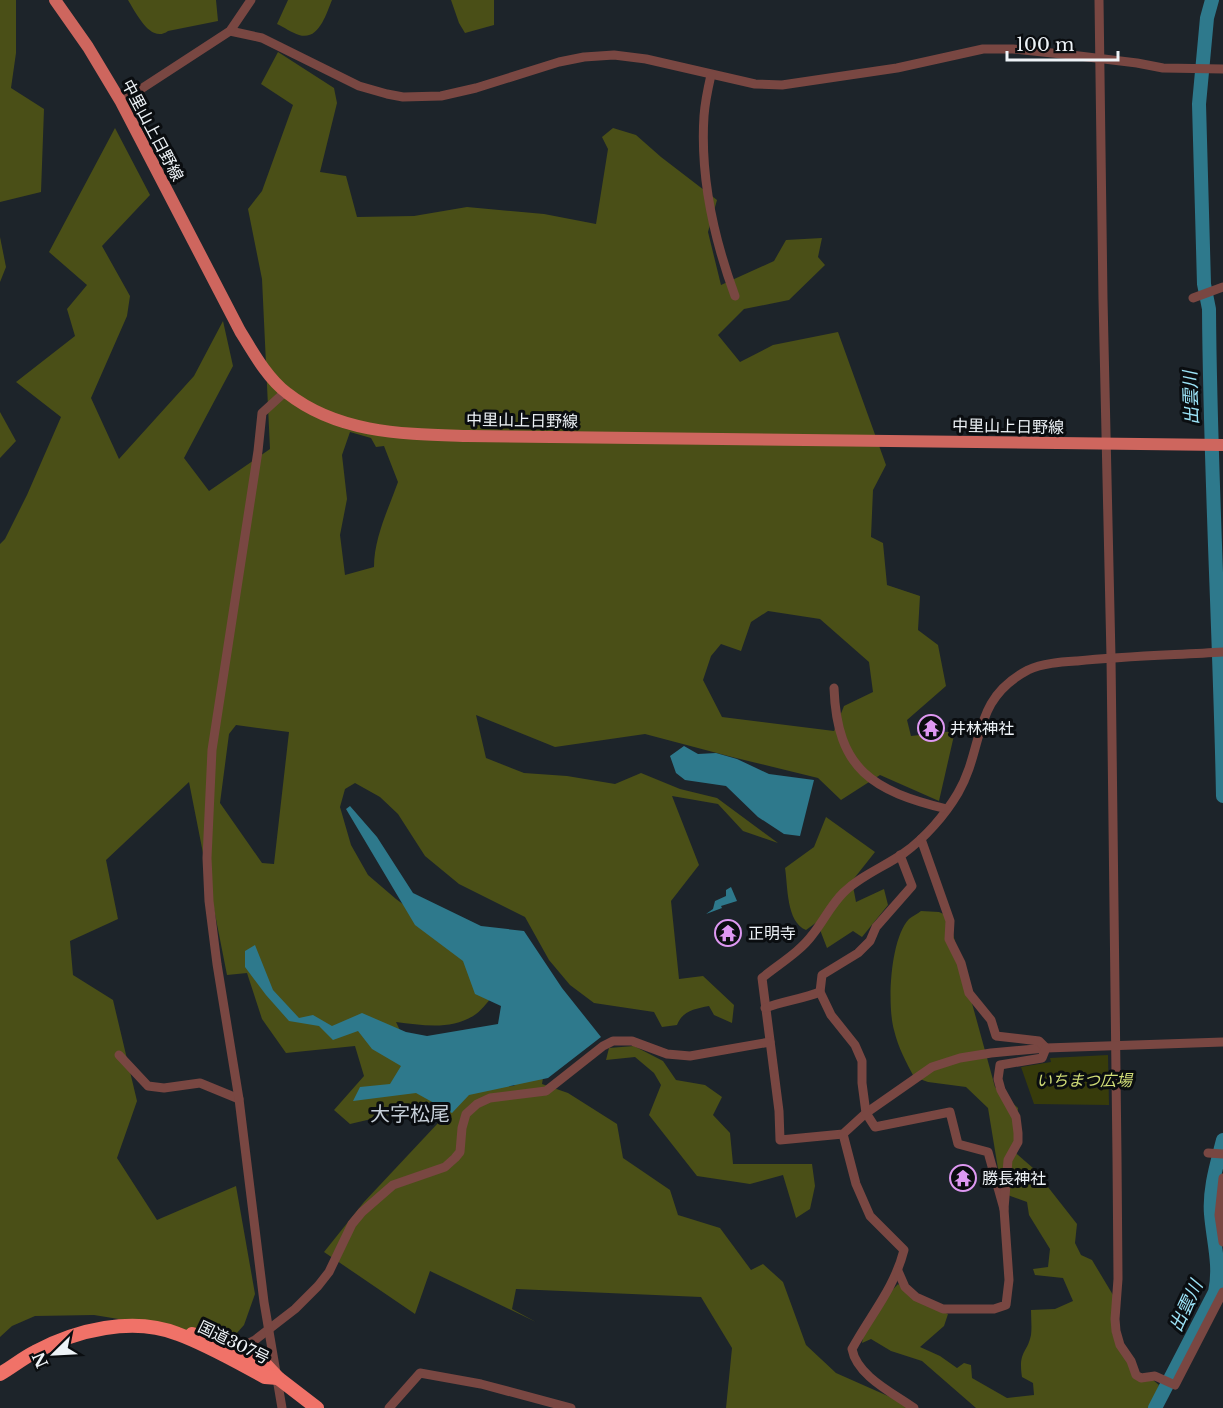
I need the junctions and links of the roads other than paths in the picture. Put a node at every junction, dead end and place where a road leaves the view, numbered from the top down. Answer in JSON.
{"nodes":[{"id":1,"x":55,"y":0,"type":"edge"},
{"id":2,"x":251,"y":0,"type":"edge"},
{"id":3,"x":1099,"y":0,"type":"edge"},
{"id":4,"x":230,"y":31,"type":"junction"},
{"id":5,"x":1101,"y":60,"type":"junction"},
{"id":6,"x":1223,"y":69,"type":"edge"},
{"id":7,"x":711,"y":75,"type":"junction"},
{"id":8,"x":121,"y":102,"type":"junction"},
{"id":9,"x":1223,"y":287,"type":"edge"},
{"id":10,"x":735,"y":296,"type":"dead end"},
{"id":11,"x":1193,"y":298,"type":"dead end"},
{"id":12,"x":285,"y":393,"type":"junction"},
{"id":13,"x":1106,"y":444,"type":"junction"},
{"id":14,"x":1223,"y":445,"type":"edge"},
{"id":15,"x":1223,"y":652,"type":"edge"},
{"id":16,"x":1111,"y":657,"type":"junction"},
{"id":17,"x":834,"y":688,"type":"dead end"},
{"id":18,"x":947,"y":809,"type":"junction"},
{"id":19,"x":921,"y":839,"type":"junction"},
{"id":20,"x":900,"y":855,"type":"junction"},
{"id":21,"x":820,"y":992,"type":"junction"},
{"id":22,"x":765,"y":1008,"type":"junction"},
{"id":23,"x":770,"y":1042,"type":"junction"},
{"id":24,"x":1220,"y":1042,"type":"edge"},
{"id":25,"x":1115,"y":1046,"type":"junction"},
{"id":26,"x":1046,"y":1048,"type":"junction"},
{"id":27,"x":119,"y":1055,"type":"dead end"},
{"id":28,"x":239,"y":1100,"type":"junction"},
{"id":29,"x":866,"y":1113,"type":"junction"},
{"id":30,"x":843,"y":1134,"type":"junction"},
{"id":31,"x":1208,"y":1153,"type":"dead end"},
{"id":32,"x":1223,"y":1154,"type":"edge"},
{"id":33,"x":1223,"y":1178,"type":"edge"},
{"id":34,"x":1004,"y":1209,"type":"junction"},
{"id":35,"x":1223,"y":1242,"type":"edge"},
{"id":36,"x":898,"y":1271,"type":"junction"},
{"id":37,"x":1223,"y":1292,"type":"edge"},
{"id":38,"x":269,"y":1328,"type":"junction"},
{"id":39,"x":177,"y":1333,"type":"junction"},
{"id":40,"x":234,"y":1347,"type":"junction"},
{"id":41,"x":0,"y":1374,"type":"edge"},
{"id":42,"x":278,"y":1378,"type":"junction"},
{"id":43,"x":282,"y":1408,"type":"edge"},
{"id":44,"x":317,"y":1408,"type":"edge"},
{"id":45,"x":389,"y":1408,"type":"edge"},
{"id":46,"x":571,"y":1408,"type":"edge"},
{"id":47,"x":914,"y":1408,"type":"edge"}],
"edges":[{"from":1,"to":8,"type":"main road","name":"中里山上日野線"},
{"from":2,"to":4,"type":"street"},
{"from":3,"to":5,"type":"street"},
{"from":4,"to":7,"type":"street"},
{"from":4,"to":8,"type":"street"},
{"from":5,"to":6,"type":"street"},
{"from":5,"to":7,"type":"street"},
{"from":5,"to":13,"type":"street"},
{"from":7,"to":10,"type":"street"},
{"from":8,"to":12,"type":"main road","name":"中里山上日野線"},
{"from":9,"to":11,"type":"street"},
{"from":12,"to":13,"type":"main road","name":"中里山上日野線"},
{"from":12,"to":28,"type":"street"},
{"from":13,"to":14,"type":"main road","name":"中里山上日野線"},
{"from":13,"to":16,"type":"street"},
{"from":15,"to":16,"type":"street"},
{"from":16,"to":18,"type":"street"},
{"from":16,"to":25,"type":"street"},
{"from":17,"to":18,"type":"street"},
{"from":18,"to":19,"type":"street"},
{"from":19,"to":20,"type":"street"},
{"from":19,"to":26,"type":"street"},
{"from":20,"to":21,"type":"street"},
{"from":20,"to":22,"type":"street"},
{"from":21,"to":22,"type":"street"},
{"from":21,"to":29,"type":"street"},
{"from":22,"to":23,"type":"street"},
{"from":23,"to":30,"type":"street"},
{"from":23,"to":38,"type":"street"},
{"from":24,"to":25,"type":"street"},
{"from":25,"to":26,"type":"street"},
{"from":25,"to":37,"type":"street"},
{"from":26,"to":29,"type":"street"},
{"from":26,"to":34,"type":"street"},
{"from":27,"to":28,"type":"street"},
{"from":28,"to":38,"type":"street"},
{"from":29,"to":30,"type":"street"},
{"from":29,"to":34,"type":"street"},
{"from":30,"to":36,"type":"street"},
{"from":31,"to":32,"type":"street"},
{"from":33,"to":35,"type":"street"},
{"from":34,"to":36,"type":"street"},
{"from":36,"to":47,"type":"street"},
{"from":38,"to":40,"type":"street"},
{"from":38,"to":42,"type":"street"},
{"from":39,"to":40,"type":"highway","name":"国道307号"},
{"from":39,"to":41,"type":"highway","name":"国道307号"},
{"from":39,"to":42,"type":"highway","name":"国道307号"},
{"from":40,"to":42,"type":"highway","name":"国道307号"},
{"from":42,"to":43,"type":"street"},
{"from":42,"to":44,"type":"highway","name":"国道307号"},
{"from":45,"to":46,"type":"street"}]}
